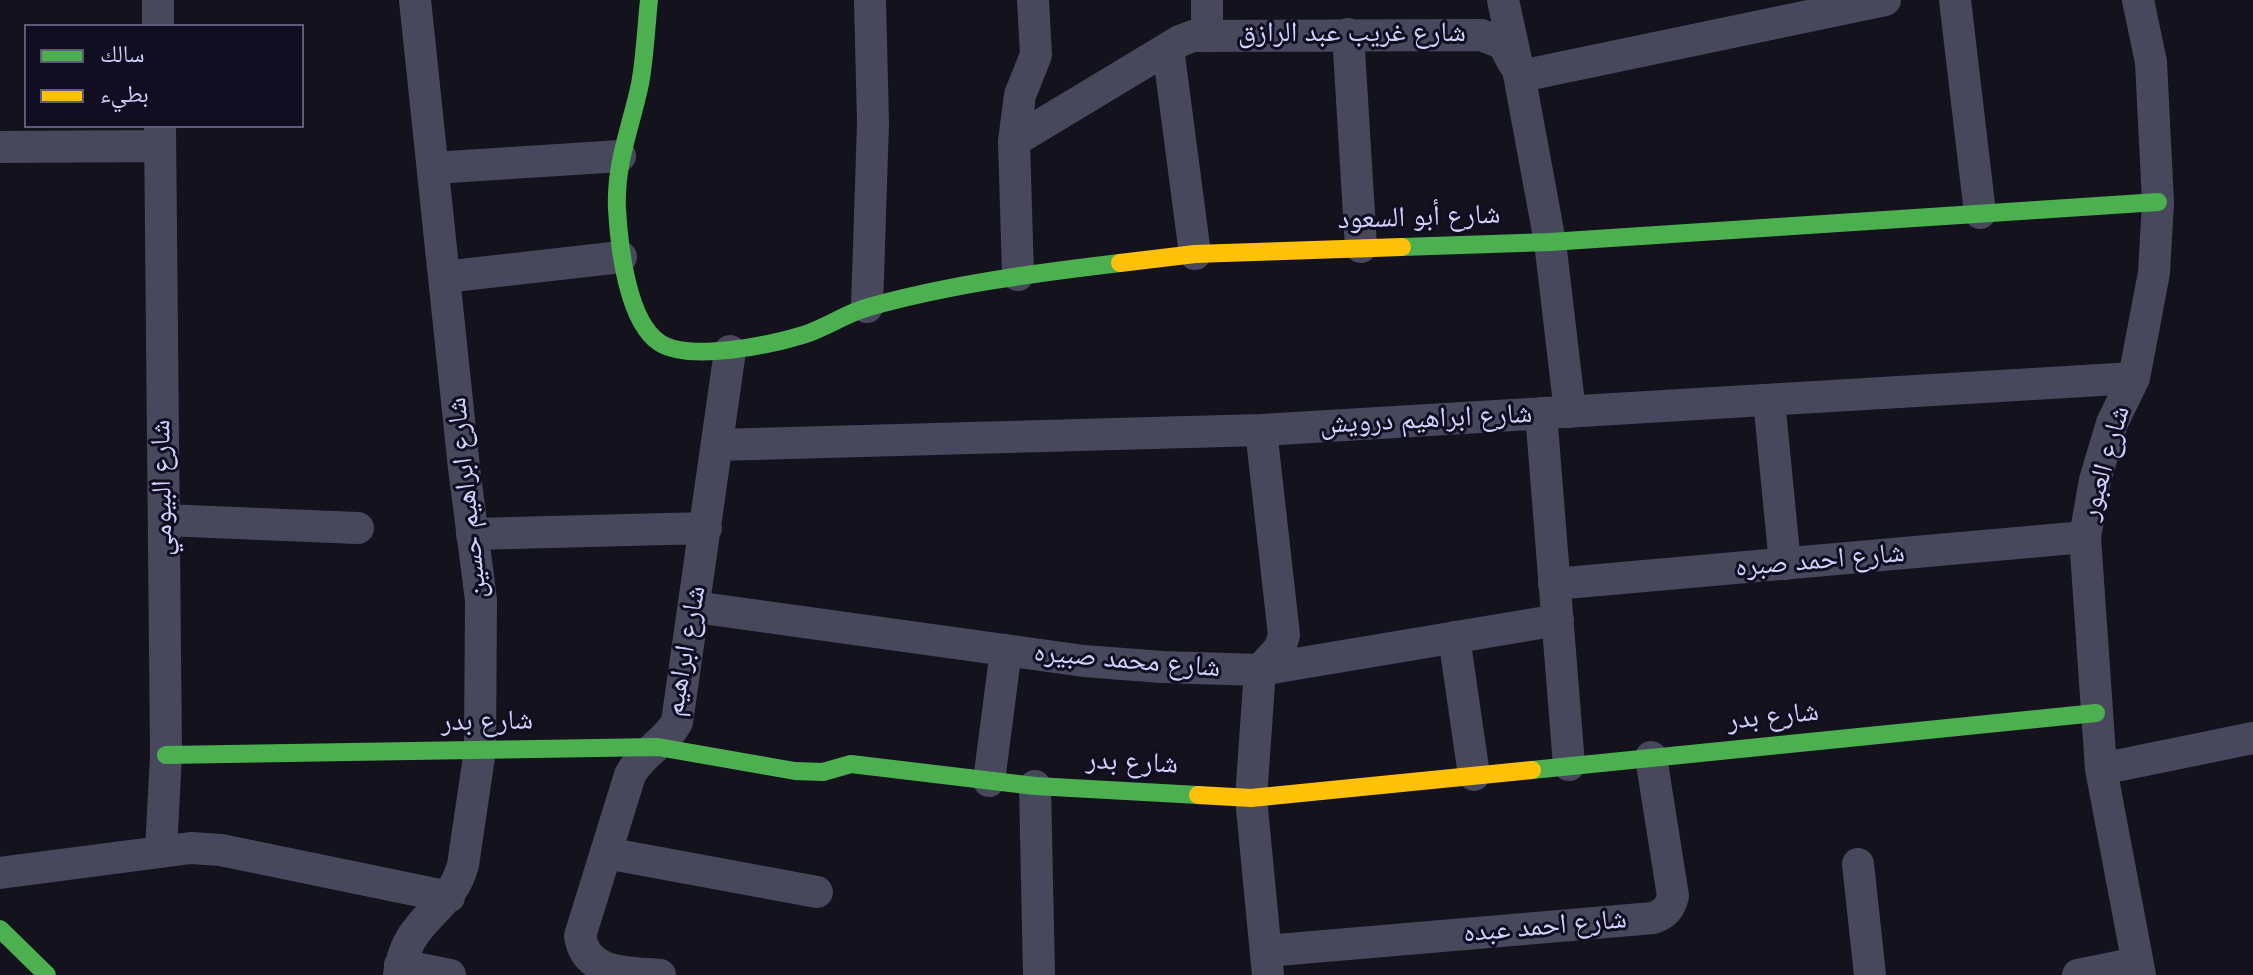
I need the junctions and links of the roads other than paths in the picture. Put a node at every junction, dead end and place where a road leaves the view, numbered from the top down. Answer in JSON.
{"nodes":[{"id":1,"x":158,"y":0,"type":"edge"},
{"id":2,"x":415,"y":0,"type":"edge"},
{"id":3,"x":649,"y":0,"type":"edge"},
{"id":4,"x":870,"y":0,"type":"edge"},
{"id":5,"x":1033,"y":0,"type":"edge"},
{"id":6,"x":1207,"y":0,"type":"edge"},
{"id":7,"x":1503,"y":0,"type":"edge"},
{"id":8,"x":1885,"y":0,"type":"edge"},
{"id":9,"x":1955,"y":0,"type":"edge"},
{"id":10,"x":2138,"y":0,"type":"edge"},
{"id":11,"x":158,"y":24,"type":"edge"},
{"id":12,"x":1207,"y":34,"type":"junction"},
{"id":13,"x":1348,"y":34,"type":"junction"},
{"id":14,"x":1168,"y":48,"type":"junction"},
{"id":15,"x":1518,"y":69,"type":"junction"},
{"id":16,"x":160,"y":136,"type":"edge"},
{"id":17,"x":1014,"y":141,"type":"junction"},
{"id":18,"x":0,"y":147,"type":"edge"},
{"id":19,"x":620,"y":156,"type":"junction"},
{"id":20,"x":433,"y":168,"type":"junction"},
{"id":21,"x":2158,"y":202,"type":"junction"},
{"id":22,"x":1980,"y":213,"type":"junction"},
{"id":23,"x":1550,"y":242,"type":"junction"},
{"id":24,"x":1361,"y":247,"type":"junction"},
{"id":25,"x":1195,"y":254,"type":"junction"},
{"id":26,"x":621,"y":257,"type":"junction"},
{"id":27,"x":1018,"y":275,"type":"junction"},
{"id":28,"x":444,"y":277,"type":"junction"},
{"id":29,"x":867,"y":307,"type":"junction"},
{"id":30,"x":730,"y":351,"type":"junction"},
{"id":31,"x":2134,"y":378,"type":"junction"},
{"id":32,"x":1769,"y":400,"type":"junction"},
{"id":33,"x":1555,"y":412,"type":"junction"},
{"id":34,"x":1261,"y":430,"type":"junction"},
{"id":35,"x":717,"y":445,"type":"junction"},
{"id":36,"x":164,"y":520,"type":"junction"},
{"id":37,"x":358,"y":528,"type":"dead end"},
{"id":38,"x":706,"y":528,"type":"junction"},
{"id":39,"x":472,"y":534,"type":"junction"},
{"id":40,"x":2085,"y":537,"type":"junction"},
{"id":41,"x":1785,"y":564,"type":"junction"},
{"id":42,"x":1554,"y":584,"type":"junction"},
{"id":43,"x":695,"y":607,"type":"junction"},
{"id":44,"x":1558,"y":620,"type":"junction"},
{"id":45,"x":1454,"y":637,"type":"junction"},
{"id":46,"x":1006,"y":650,"type":"junction"},
{"id":47,"x":1260,"y":670,"type":"junction"},
{"id":48,"x":2096,"y":713,"type":"junction"},
{"id":49,"x":2253,"y":738,"type":"edge"},
{"id":50,"x":658,"y":747,"type":"junction"},
{"id":51,"x":480,"y":750,"type":"junction"},
{"id":52,"x":166,"y":755,"type":"junction"},
{"id":53,"x":1651,"y":757,"type":"junction"},
{"id":54,"x":1569,"y":765,"type":"junction"},
{"id":55,"x":2101,"y":769,"type":"junction"},
{"id":56,"x":1474,"y":775,"type":"junction"},
{"id":57,"x":989,"y":781,"type":"junction"},
{"id":58,"x":1035,"y":786,"type":"junction"},
{"id":59,"x":1251,"y":798,"type":"junction"},
{"id":60,"x":161,"y":850,"type":"junction"},
{"id":61,"x":606,"y":853,"type":"junction"},
{"id":62,"x":1858,"y":864,"type":"dead end"},
{"id":63,"x":0,"y":873,"type":"edge"},
{"id":64,"x":817,"y":892,"type":"dead end"},
{"id":65,"x":449,"y":897,"type":"junction"},
{"id":66,"x":0,"y":929,"type":"edge"},
{"id":67,"x":1267,"y":963,"type":"edge"},
{"id":68,"x":2138,"y":969,"type":"edge"},
{"id":69,"x":399,"y":970,"type":"edge"},
{"id":70,"x":47,"y":975,"type":"edge"},
{"id":71,"x":450,"y":975,"type":"edge"},
{"id":72,"x":660,"y":975,"type":"edge"},
{"id":73,"x":1039,"y":975,"type":"edge"},
{"id":74,"x":1870,"y":975,"type":"edge"},
{"id":75,"x":2078,"y":975,"type":"edge"}],
"edges":[{"from":1,"to":11,"type":"street"},
{"from":2,"to":20,"type":"street","name":"شارع ابراهيم حسين"},
{"from":3,"to":19,"type":"street","name":"شارع أبو السعود"},
{"from":4,"to":29,"type":"street"},
{"from":5,"to":17,"type":"street"},
{"from":6,"to":12,"type":"street"},
{"from":7,"to":15,"type":"street"},
{"from":8,"to":15,"type":"street"},
{"from":9,"to":22,"type":"street"},
{"from":10,"to":21,"type":"street","name":"شارع العبور"},
{"from":12,"to":13,"type":"street","name":"شارع غريب عبد الرازق"},
{"from":12,"to":14,"type":"street","name":"شارع غريب عبد الرازق"},
{"from":13,"to":15,"type":"street","name":"شارع غريب عبد الرازق"},
{"from":13,"to":24,"type":"street"},
{"from":14,"to":17,"type":"street","name":"شارع غريب عبد الرازق"},
{"from":14,"to":25,"type":"street"},
{"from":15,"to":23,"type":"street"},
{"from":16,"to":18,"type":"street"},
{"from":16,"to":36,"type":"street","name":"شارع البيومي"},
{"from":17,"to":27,"type":"street"},
{"from":19,"to":20,"type":"street"},
{"from":19,"to":26,"type":"street","name":"شارع أبو السعود"},
{"from":20,"to":28,"type":"street","name":"شارع ابراهيم حسين"},
{"from":21,"to":22,"type":"street","name":"شارع أبو السعود"},
{"from":21,"to":31,"type":"street","name":"شارع العبور"},
{"from":22,"to":23,"type":"street","name":"شارع أبو السعود"},
{"from":23,"to":24,"type":"street","name":"شارع أبو السعود"},
{"from":23,"to":33,"type":"street"},
{"from":24,"to":25,"type":"street","name":"شارع أبو السعود"},
{"from":25,"to":27,"type":"street","name":"شارع أبو السعود"},
{"from":26,"to":28,"type":"street"},
{"from":26,"to":30,"type":"street","name":"شارع أبو السعود"},
{"from":27,"to":29,"type":"street","name":"شارع أبو السعود"},
{"from":28,"to":39,"type":"street","name":"شارع ابراهيم حسين"},
{"from":29,"to":30,"type":"street","name":"شارع أبو السعود"},
{"from":30,"to":35,"type":"street","name":"شارع ابراهيم"},
{"from":31,"to":32,"type":"street","name":"شارع ابراهيم درويش"},
{"from":31,"to":40,"type":"street","name":"شارع العبور"},
{"from":32,"to":33,"type":"street","name":"شارع ابراهيم درويش"},
{"from":32,"to":41,"type":"street"},
{"from":33,"to":34,"type":"street","name":"شارع ابراهيم درويش"},
{"from":33,"to":42,"type":"street"},
{"from":34,"to":35,"type":"street","name":"شارع ابراهيم درويش"},
{"from":34,"to":47,"type":"street"},
{"from":35,"to":38,"type":"street","name":"شارع ابراهيم"},
{"from":36,"to":37,"type":"street"},
{"from":36,"to":52,"type":"street","name":"شارع البيومي"},
{"from":38,"to":39,"type":"street"},
{"from":38,"to":43,"type":"street","name":"شارع ابراهيم"},
{"from":39,"to":51,"type":"street","name":"شارع ابراهيم حسين"},
{"from":40,"to":41,"type":"street","name":"شارع احمد صبره"},
{"from":40,"to":48,"type":"street","name":"شارع العبور"},
{"from":41,"to":42,"type":"street","name":"شارع احمد صبره"},
{"from":42,"to":44,"type":"street"},
{"from":43,"to":46,"type":"street","name":"شارع محمد صبيره"},
{"from":43,"to":50,"type":"street","name":"شارع ابراهيم"},
{"from":44,"to":45,"type":"street","name":"شارع محمد صبيره"},
{"from":44,"to":54,"type":"street"},
{"from":45,"to":47,"type":"street","name":"شارع محمد صبيره"},
{"from":45,"to":56,"type":"street"},
{"from":46,"to":47,"type":"street","name":"شارع محمد صبيره"},
{"from":46,"to":57,"type":"street"},
{"from":47,"to":59,"type":"street"},
{"from":48,"to":53,"type":"street","name":"شارع بدر"},
{"from":48,"to":55,"type":"street","name":"شارع العبور"},
{"from":49,"to":55,"type":"street"},
{"from":50,"to":51,"type":"street","name":"شارع بدر"},
{"from":50,"to":57,"type":"street","name":"شارع بدر"},
{"from":50,"to":61,"type":"street","name":"شارع ابراهيم"},
{"from":51,"to":52,"type":"street","name":"شارع بدر"},
{"from":51,"to":65,"type":"street","name":"شارع ابراهيم حسين"},
{"from":52,"to":60,"type":"street","name":"شارع البيومي"},
{"from":53,"to":54,"type":"street","name":"شارع بدر"},
{"from":53,"to":67,"type":"street","name":"شارع احمد عبده"},
{"from":54,"to":56,"type":"street","name":"شارع بدر"},
{"from":55,"to":68,"type":"street","name":"شارع العبور"},
{"from":56,"to":59,"type":"street","name":"شارع بدر"},
{"from":57,"to":58,"type":"street","name":"شارع بدر"},
{"from":58,"to":59,"type":"street","name":"شارع بدر"},
{"from":58,"to":73,"type":"street"},
{"from":59,"to":67,"type":"street"},
{"from":60,"to":63,"type":"street"},
{"from":60,"to":65,"type":"street"},
{"from":61,"to":64,"type":"street"},
{"from":61,"to":72,"type":"street","name":"شارع ابراهيم"},
{"from":62,"to":74,"type":"street"},
{"from":65,"to":69,"type":"street","name":"شارع ابراهيم حسين"},
{"from":66,"to":70,"type":"street"},
{"from":68,"to":75,"type":"street"},
{"from":69,"to":71,"type":"street"}]}
